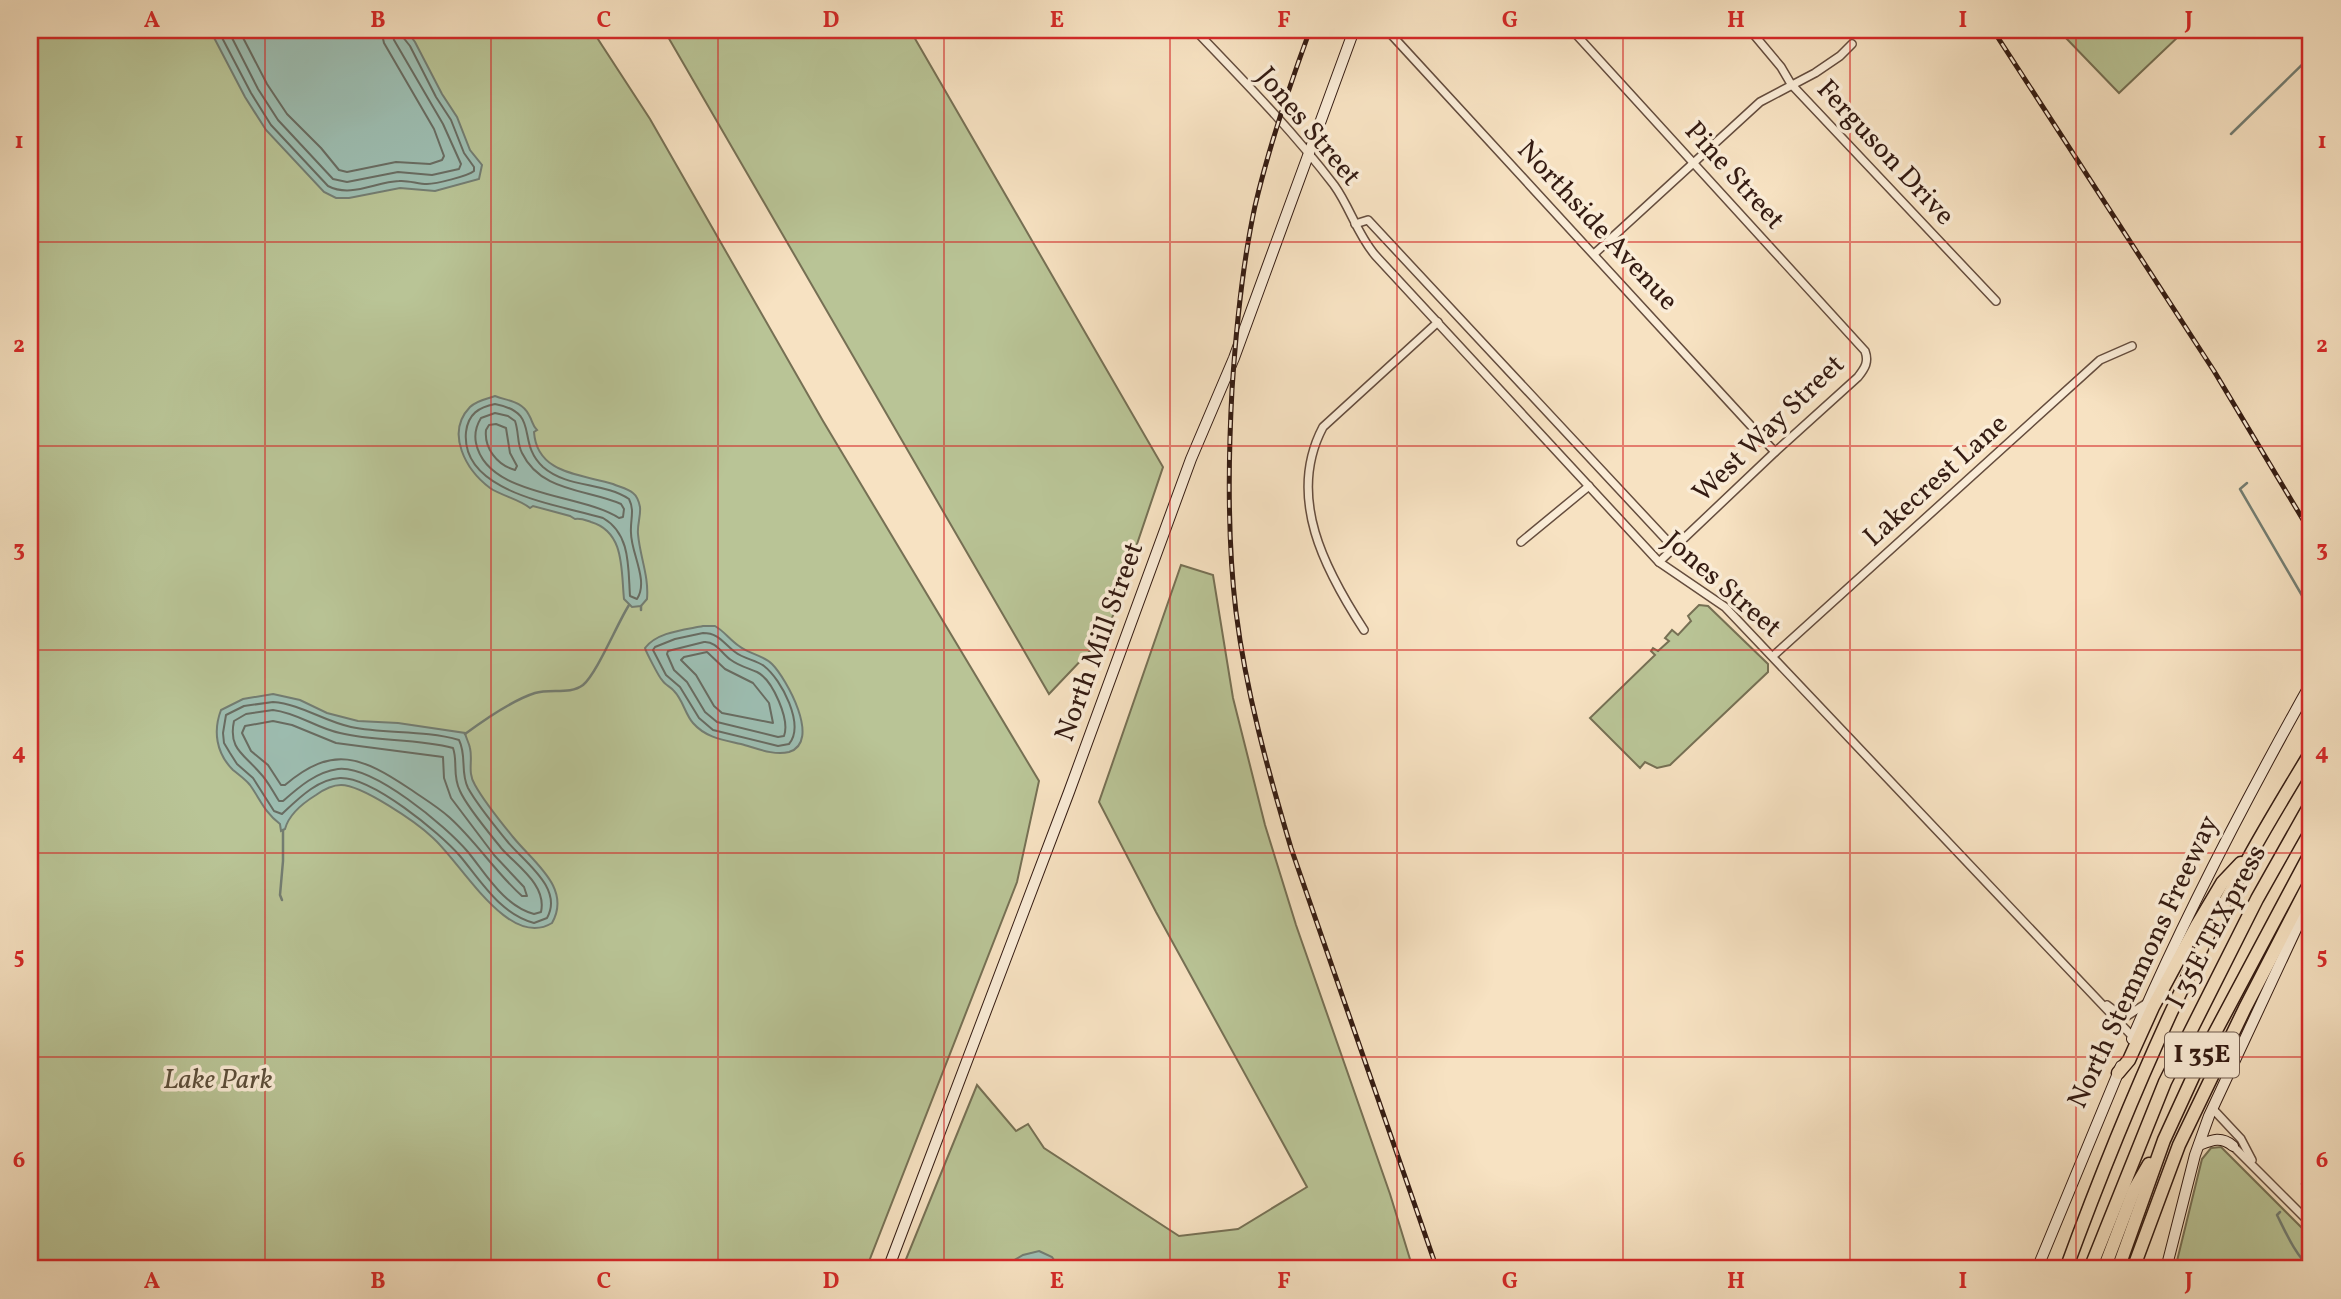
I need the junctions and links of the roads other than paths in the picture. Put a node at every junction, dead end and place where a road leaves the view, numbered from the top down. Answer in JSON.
{"nodes":[{"id":1,"x":1195,"y":30,"type":"edge"},
{"id":2,"x":1354,"y":30,"type":"edge"},
{"id":3,"x":1387,"y":30,"type":"edge"},
{"id":4,"x":1572,"y":30,"type":"edge"},
{"id":5,"x":1750,"y":30,"type":"edge"},
{"id":6,"x":1852,"y":44,"type":"dead end"},
{"id":7,"x":1791,"y":84,"type":"junction"},
{"id":8,"x":1308,"y":154,"type":"junction"},
{"id":9,"x":1693,"y":162,"type":"junction"},
{"id":10,"x":1355,"y":223,"type":"junction"},
{"id":11,"x":1594,"y":254,"type":"junction"},
{"id":12,"x":1996,"y":301,"type":"dead end"},
{"id":13,"x":1438,"y":322,"type":"junction"},
{"id":14,"x":2133,"y":346,"type":"dead end"},
{"id":15,"x":1865,"y":351,"type":"joint"},
{"id":16,"x":1775,"y":452,"type":"junction"},
{"id":17,"x":1589,"y":486,"type":"junction"},
{"id":18,"x":1521,"y":542,"type":"dead end"},
{"id":19,"x":1674,"y":548,"type":"junction"},
{"id":20,"x":1660,"y":562,"type":"junction"},
{"id":21,"x":1364,"y":630,"type":"dead end"},
{"id":22,"x":1773,"y":656,"type":"junction"},
{"id":23,"x":2311,"y":683,"type":"edge"},
{"id":24,"x":2311,"y":752,"type":"edge"},
{"id":25,"x":2311,"y":803,"type":"edge"},
{"id":26,"x":2252,"y":852,"type":"junction"},
{"id":27,"x":2311,"y":852,"type":"edge"},
{"id":28,"x":2311,"y":880,"type":"edge"},
{"id":29,"x":2311,"y":897,"type":"edge"},
{"id":30,"x":2101,"y":1001,"type":"junction"},
{"id":31,"x":2148,"y":1003,"type":"junction"},
{"id":32,"x":2133,"y":1037,"type":"junction"},
{"id":33,"x":2118,"y":1073,"type":"junction"},
{"id":34,"x":2213,"y":1108,"type":"junction"},
{"id":35,"x":2164,"y":1140,"type":"junction"},
{"id":36,"x":2199,"y":1145,"type":"junction"},
{"id":37,"x":2234,"y":1146,"type":"joint"},
{"id":38,"x":2254,"y":1164,"type":"junction"},
{"id":39,"x":2311,"y":1224,"type":"edge"},
{"id":40,"x":888,"y":1269,"type":"edge"},
{"id":41,"x":2037,"y":1269,"type":"edge"},
{"id":42,"x":2066,"y":1269,"type":"edge"},
{"id":43,"x":2090,"y":1269,"type":"edge"},
{"id":44,"x":2104,"y":1269,"type":"edge"},
{"id":45,"x":2118,"y":1269,"type":"edge"},
{"id":46,"x":2133,"y":1269,"type":"edge"},
{"id":47,"x":2166,"y":1269,"type":"edge"}],
"edges":[{"from":1,"to":8,"type":"street","name":"Jones Street"},
{"from":2,"to":8,"type":"main road","name":"North Mill Street"},
{"from":3,"to":11,"type":"street","name":"Northside Avenue"},
{"from":4,"to":9,"type":"street","name":"Pine Street"},
{"from":5,"to":7,"type":"street","name":"Ferguson Drive"},
{"from":6,"to":7,"type":"street"},
{"from":7,"to":9,"type":"street"},
{"from":7,"to":12,"type":"street","name":"Ferguson Drive"},
{"from":8,"to":10,"type":"street","name":"Jones Street"},
{"from":8,"to":40,"type":"main road","name":"North Mill Street"},
{"from":9,"to":11,"type":"street"},
{"from":9,"to":15,"type":"street","name":"Pine Street"},
{"from":10,"to":13,"type":"street","name":"Jones Street"},
{"from":10,"to":19,"type":"street","name":"Jones Street"},
{"from":11,"to":16,"type":"street","name":"Northside Avenue"},
{"from":13,"to":17,"type":"street","name":"Jones Street"},
{"from":13,"to":21,"type":"street"},
{"from":14,"to":22,"type":"street","name":"Lakecrest Lane"},
{"from":15,"to":16,"type":"street","name":"West Way Street"},
{"from":16,"to":19,"type":"street","name":"West Way Street"},
{"from":17,"to":18,"type":"street"},
{"from":17,"to":20,"type":"street","name":"Jones Street"},
{"from":19,"to":20,"type":"street","name":"West Way Street"},
{"from":20,"to":22,"type":"street","name":"Jones Street"},
{"from":22,"to":30,"type":"street","name":"Jones Street"},
{"from":23,"to":31,"type":"main road","name":"North Stemmons Freeway"},
{"from":24,"to":26,"type":"highway","name":"North Stemmons Freeway","number":"I 35E"},
{"from":25,"to":43,"type":"highway","name":"I 35E TEXpress"},
{"from":26,"to":33,"type":"highway"},
{"from":26,"to":42,"type":"highway","name":"North Stemmons Freeway","number":"I 35E"},
{"from":27,"to":35,"type":"highway","number":"I 35E"},
{"from":28,"to":46,"type":"highway"},
{"from":29,"to":34,"type":"main road"},
{"from":30,"to":31,"type":"street","name":"Jones Street"},
{"from":30,"to":32,"type":"street","name":"Jones Street"},
{"from":31,"to":32,"type":"main road","name":"North Stemmons Freeway"},
{"from":32,"to":33,"type":"main road","name":"North Stemmons Freeway"},
{"from":33,"to":41,"type":"main road","name":"North Stemmons Freeway"},
{"from":34,"to":36,"type":"main road"},
{"from":34,"to":38,"type":"street"},
{"from":35,"to":44,"type":"highway"},
{"from":35,"to":45,"type":"highway","number":"I 35E"},
{"from":36,"to":37,"type":"main road"},
{"from":36,"to":47,"type":"main road"},
{"from":37,"to":38,"type":"street"},
{"from":38,"to":39,"type":"street"}]}
